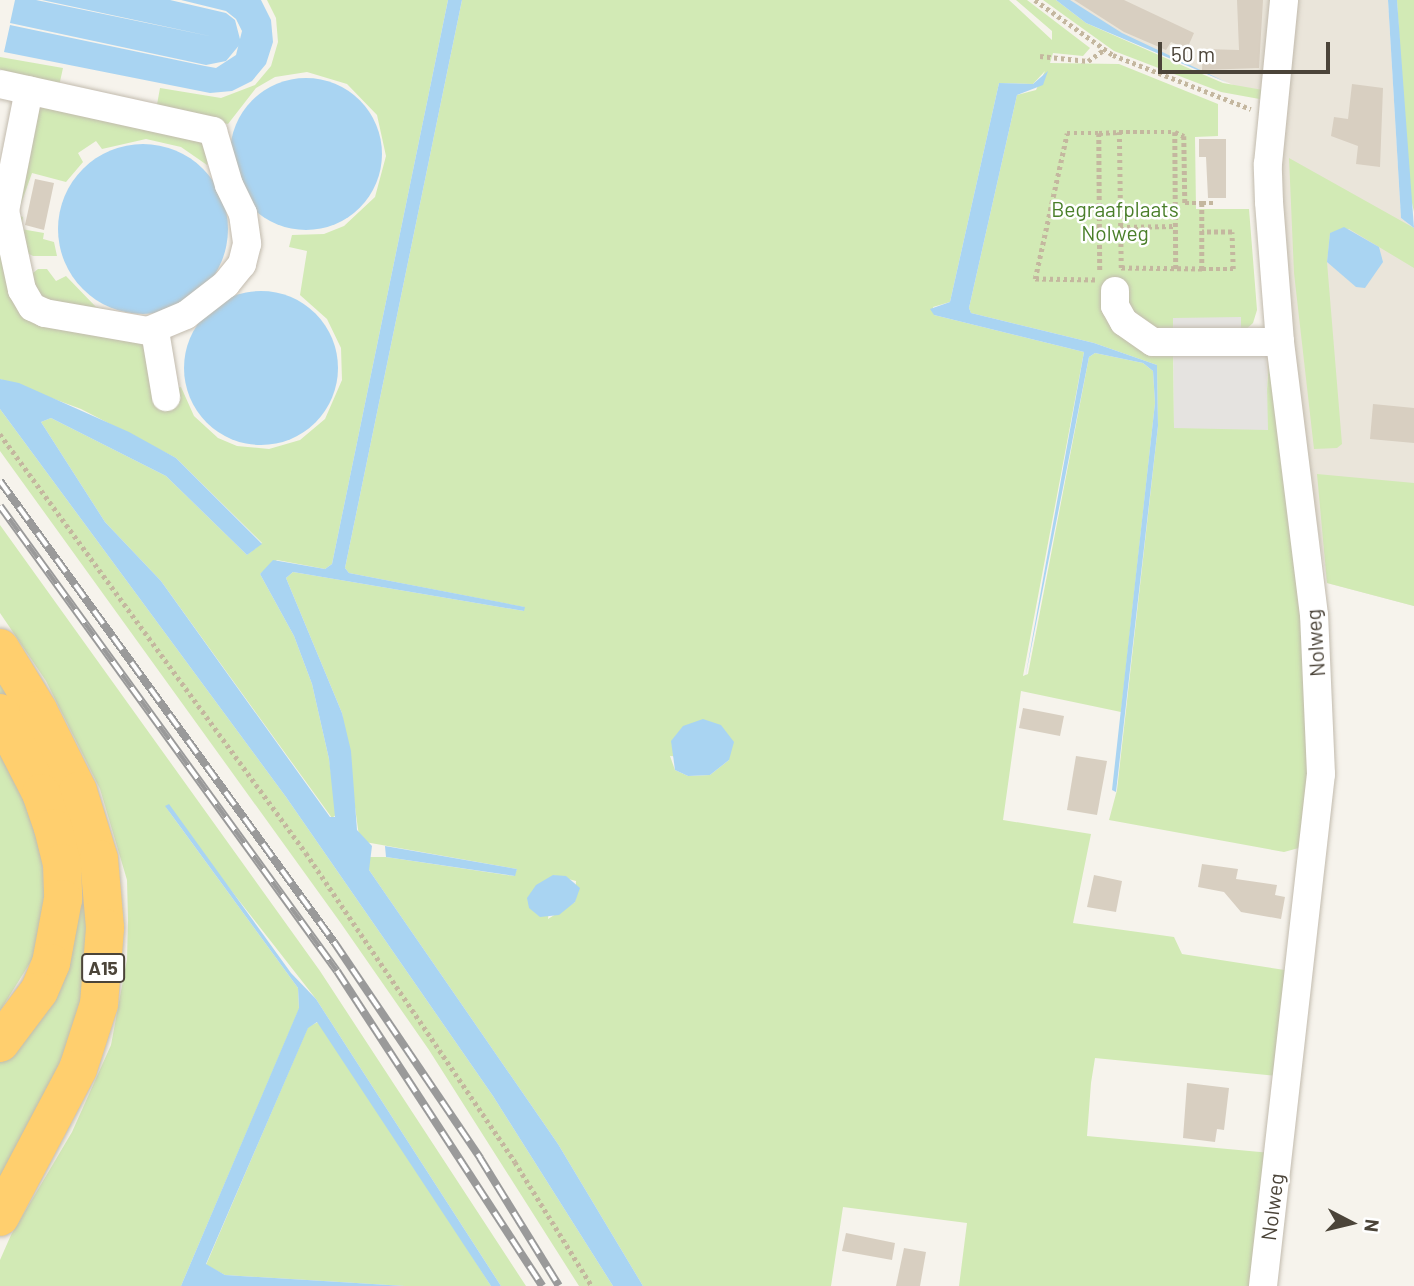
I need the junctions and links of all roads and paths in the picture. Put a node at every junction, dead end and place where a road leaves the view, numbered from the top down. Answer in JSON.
{"nodes":[{"id":1,"x":1035,"y":0,"type":"edge"},
{"id":2,"x":1284,"y":0,"type":"edge"},
{"id":3,"x":1104,"y":50,"type":"junction"},
{"id":4,"x":1040,"y":56,"type":"dead end"},
{"id":5,"x":0,"y":84,"type":"edge"},
{"id":6,"x":29,"y":90,"type":"junction"},
{"id":7,"x":1272,"y":118,"type":"junction"},
{"id":8,"x":1098,"y":132,"type":"junction"},
{"id":9,"x":1119,"y":132,"type":"junction"},
{"id":10,"x":1175,"y":132,"type":"junction"},
{"id":11,"x":1202,"y":203,"type":"junction"},
{"id":12,"x":1213,"y":203,"type":"dead end"},
{"id":13,"x":2,"y":211,"type":"edge"},
{"id":14,"x":1175,"y":226,"type":"junction"},
{"id":15,"x":1120,"y":227,"type":"junction"},
{"id":16,"x":1202,"y":232,"type":"junction"},
{"id":17,"x":1176,"y":269,"type":"junction"},
{"id":18,"x":1202,"y":269,"type":"junction"},
{"id":19,"x":1108,"y":285,"type":"junction"},
{"id":20,"x":155,"y":331,"type":"junction"},
{"id":21,"x":1280,"y":342,"type":"junction"},
{"id":22,"x":166,"y":397,"type":"dead end"},
{"id":23,"x":0,"y":434,"type":"edge"},
{"id":24,"x":0,"y":648,"type":"edge"},
{"id":25,"x":0,"y":713,"type":"edge"},
{"id":26,"x":0,"y":1043,"type":"edge"},
{"id":27,"x":0,"y":1217,"type":"edge"},
{"id":28,"x":592,"y":1286,"type":"edge"},
{"id":29,"x":1263,"y":1286,"type":"edge"}],
"edges":[{"from":1,"to":3,"type":"path"},
{"from":2,"to":7,"type":"street","name":"Nolweg"},
{"from":3,"to":4,"type":"path"},
{"from":3,"to":7,"type":"path"},
{"from":5,"to":6,"type":"street"},
{"from":6,"to":13,"type":"street"},
{"from":6,"to":20,"type":"street"},
{"from":7,"to":21,"type":"street","name":"Nolweg"},
{"from":8,"to":9,"type":"path"},
{"from":8,"to":19,"type":"path"},
{"from":8,"to":19,"type":"path"},
{"from":9,"to":10,"type":"path"},
{"from":9,"to":15,"type":"path"},
{"from":10,"to":11,"type":"path"},
{"from":10,"to":14,"type":"path"},
{"from":11,"to":12,"type":"path"},
{"from":11,"to":16,"type":"path"},
{"from":13,"to":20,"type":"street"},
{"from":14,"to":15,"type":"path"},
{"from":14,"to":17,"type":"path"},
{"from":15,"to":17,"type":"path"},
{"from":16,"to":18,"type":"path"},
{"from":16,"to":18,"type":"path"},
{"from":17,"to":18,"type":"path"},
{"from":19,"to":21,"type":"street"},
{"from":20,"to":22,"type":"street"},
{"from":21,"to":29,"type":"street","name":"Nolweg"},
{"from":23,"to":28,"type":"path"},
{"from":24,"to":27,"type":"highway","number":"A15"},
{"from":25,"to":26,"type":"highway","number":"A15"}]}
